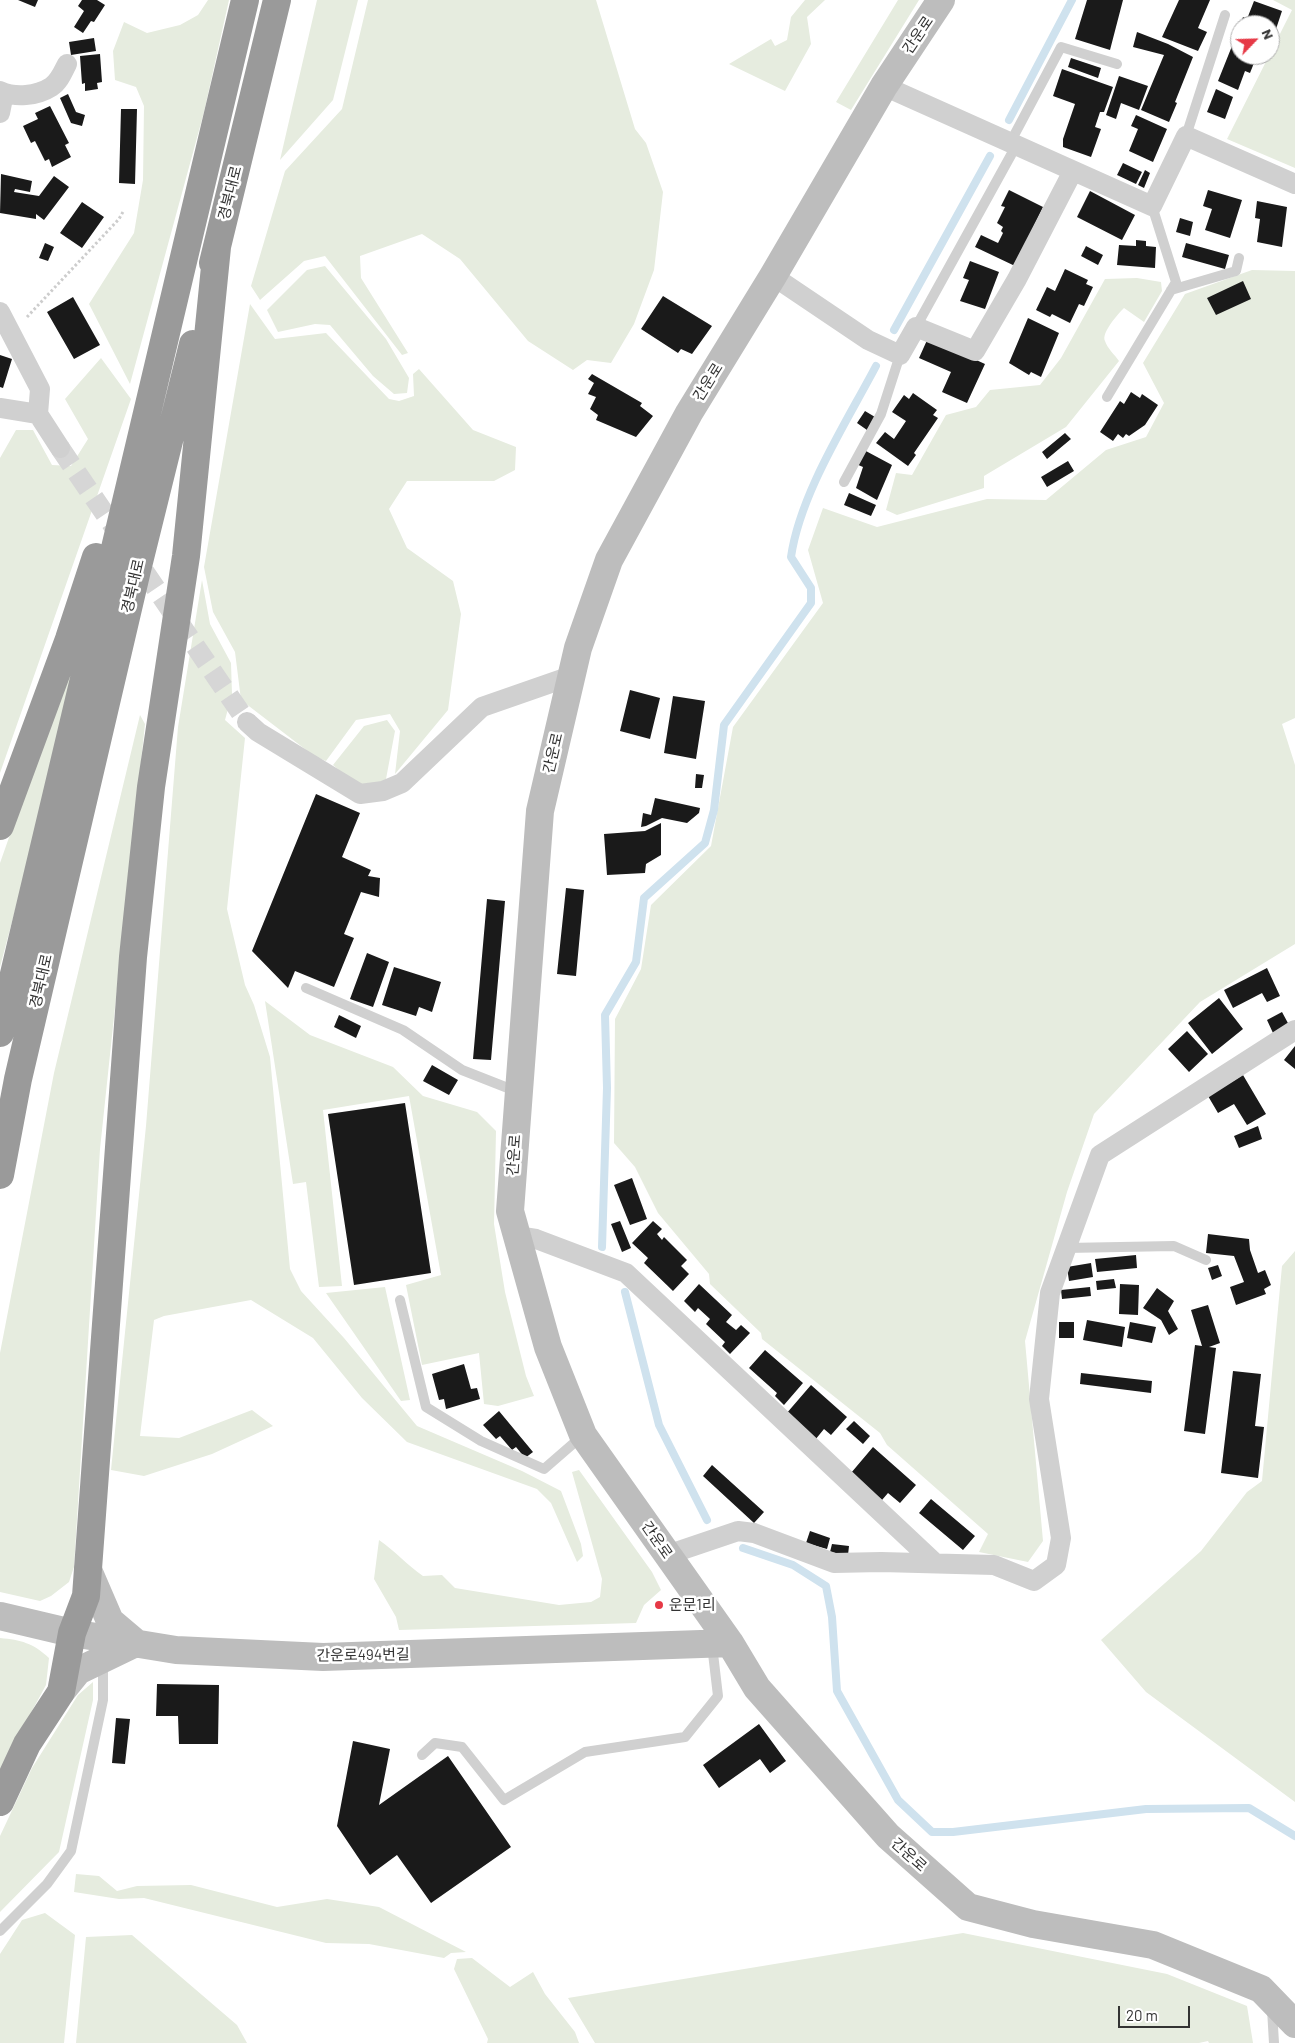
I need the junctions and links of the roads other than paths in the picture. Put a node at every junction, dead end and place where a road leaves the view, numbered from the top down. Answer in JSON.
{"nodes":[{"id":1,"x":245,"y":0,"type":"edge"},
{"id":2,"x":277,"y":0,"type":"edge"},
{"id":3,"x":941,"y":0,"type":"edge"},
{"id":4,"x":1225,"y":15,"type":"dead end"},
{"id":5,"x":67,"y":64,"type":"dead end"},
{"id":6,"x":1118,"y":64,"type":"dead end"},
{"id":7,"x":884,"y":86,"type":"junction"},
{"id":8,"x":2,"y":92,"type":"edge"},
{"id":9,"x":0,"y":113,"type":"edge"},
{"id":10,"x":1186,"y":136,"type":"junction"},
{"id":11,"x":1013,"y":144,"type":"junction"},
{"id":12,"x":1072,"y":171,"type":"junction"},
{"id":13,"x":1295,"y":184,"type":"edge"},
{"id":14,"x":1152,"y":206,"type":"junction"},
{"id":15,"x":217,"y":247,"type":"junction"},
{"id":16,"x":1239,"y":258,"type":"dead end"},
{"id":17,"x":773,"y":276,"type":"junction"},
{"id":18,"x":1171,"y":290,"type":"junction"},
{"id":19,"x":0,"y":312,"type":"edge"},
{"id":20,"x":916,"y":327,"type":"junction"},
{"id":21,"x":900,"y":355,"type":"junction"},
{"id":22,"x":1107,"y":397,"type":"dead end"},
{"id":23,"x":0,"y":408,"type":"edge"},
{"id":24,"x":38,"y":414,"type":"junction"},
{"id":25,"x":60,"y":448,"type":"tunnel mouth"},
{"id":26,"x":138,"y":451,"type":"junction"},
{"id":27,"x":844,"y":482,"type":"dead end"},
{"id":28,"x":571,"y":676,"type":"junction"},
{"id":29,"x":247,"y":722,"type":"tunnel mouth"},
{"id":30,"x":0,"y":826,"type":"edge"},
{"id":31,"x":306,"y":988,"type":"dead end"},
{"id":32,"x":1295,"y":1030,"type":"edge"},
{"id":33,"x":0,"y":1033,"type":"edge"},
{"id":34,"x":519,"y":1093,"type":"junction"},
{"id":35,"x":0,"y":1175,"type":"edge"},
{"id":36,"x":517,"y":1236,"type":"junction"},
{"id":37,"x":1066,"y":1248,"type":"junction"},
{"id":38,"x":1206,"y":1260,"type":"dead end"},
{"id":39,"x":400,"y":1300,"type":"dead end"},
{"id":40,"x":583,"y":1435,"type":"junction"},
{"id":41,"x":667,"y":1555,"type":"junction"},
{"id":42,"x":935,"y":1563,"type":"junction"},
{"id":43,"x":88,"y":1570,"type":"junction"},
{"id":44,"x":0,"y":1616,"type":"edge"},
{"id":45,"x":72,"y":1633,"type":"junction"},
{"id":46,"x":136,"y":1644,"type":"junction"},
{"id":47,"x":721,"y":1644,"type":"junction"},
{"id":48,"x":103,"y":1659,"type":"junction"},
{"id":49,"x":61,"y":1692,"type":"junction"},
{"id":50,"x":422,"y":1755,"type":"dead end"},
{"id":51,"x":0,"y":1802,"type":"edge"},
{"id":52,"x":0,"y":1930,"type":"edge"},
{"id":53,"x":1272,"y":2001,"type":"junction"},
{"id":54,"x":1295,"y":2024,"type":"edge"},
{"id":55,"x":1274,"y":2043,"type":"edge"}],
"edges":[{"from":1,"to":26,"type":"highway","name":"경북대로"},
{"from":2,"to":15,"type":"highway","name":"경북대로"},
{"from":3,"to":7,"type":"street","name":"간운로"},
{"from":4,"to":10,"type":"lane"},
{"from":5,"to":8,"type":"street"},
{"from":6,"to":11,"type":"lane"},
{"from":7,"to":11,"type":"street"},
{"from":7,"to":17,"type":"street","name":"간운로"},
{"from":8,"to":9,"type":"street"},
{"from":10,"to":13,"type":"street"},
{"from":10,"to":14,"type":"street"},
{"from":11,"to":12,"type":"street"},
{"from":11,"to":20,"type":"lane"},
{"from":12,"to":14,"type":"street"},
{"from":12,"to":20,"type":"street"},
{"from":14,"to":18,"type":"lane"},
{"from":15,"to":35,"type":"highway","name":"경북대로"},
{"from":15,"to":43,"type":"highway"},
{"from":16,"to":18,"type":"lane"},
{"from":17,"to":21,"type":"street"},
{"from":17,"to":28,"type":"street","name":"간운로"},
{"from":18,"to":22,"type":"lane"},
{"from":19,"to":24,"type":"street"},
{"from":20,"to":21,"type":"street"},
{"from":21,"to":27,"type":"lane"},
{"from":23,"to":24,"type":"street"},
{"from":24,"to":25,"type":"street"},
{"from":26,"to":30,"type":"highway"},
{"from":26,"to":33,"type":"highway","name":"경북대로"},
{"from":28,"to":29,"type":"street"},
{"from":28,"to":34,"type":"street","name":"간운로"},
{"from":31,"to":34,"type":"lane"},
{"from":32,"to":37,"type":"street"},
{"from":34,"to":36,"type":"street","name":"간운로"},
{"from":36,"to":40,"type":"street","name":"간운로"},
{"from":36,"to":42,"type":"street"},
{"from":37,"to":38,"type":"lane"},
{"from":37,"to":42,"type":"street"},
{"from":39,"to":40,"type":"lane"},
{"from":40,"to":41,"type":"street","name":"간운로"},
{"from":41,"to":42,"type":"street"},
{"from":41,"to":47,"type":"street","name":"간운로"},
{"from":43,"to":45,"type":"highway"},
{"from":43,"to":46,"type":"street"},
{"from":44,"to":45,"type":"street","name":"간운로494번길"},
{"from":45,"to":46,"type":"street","name":"간운로494번길"},
{"from":45,"to":49,"type":"highway"},
{"from":46,"to":47,"type":"street","name":"간운로494번길"},
{"from":46,"to":48,"type":"street"},
{"from":47,"to":50,"type":"lane"},
{"from":47,"to":53,"type":"street","name":"간운로"},
{"from":48,"to":49,"type":"street"},
{"from":48,"to":52,"type":"lane"},
{"from":49,"to":51,"type":"highway"},
{"from":53,"to":54,"type":"street","name":"간운로"},
{"from":53,"to":55,"type":"lane"}]}
